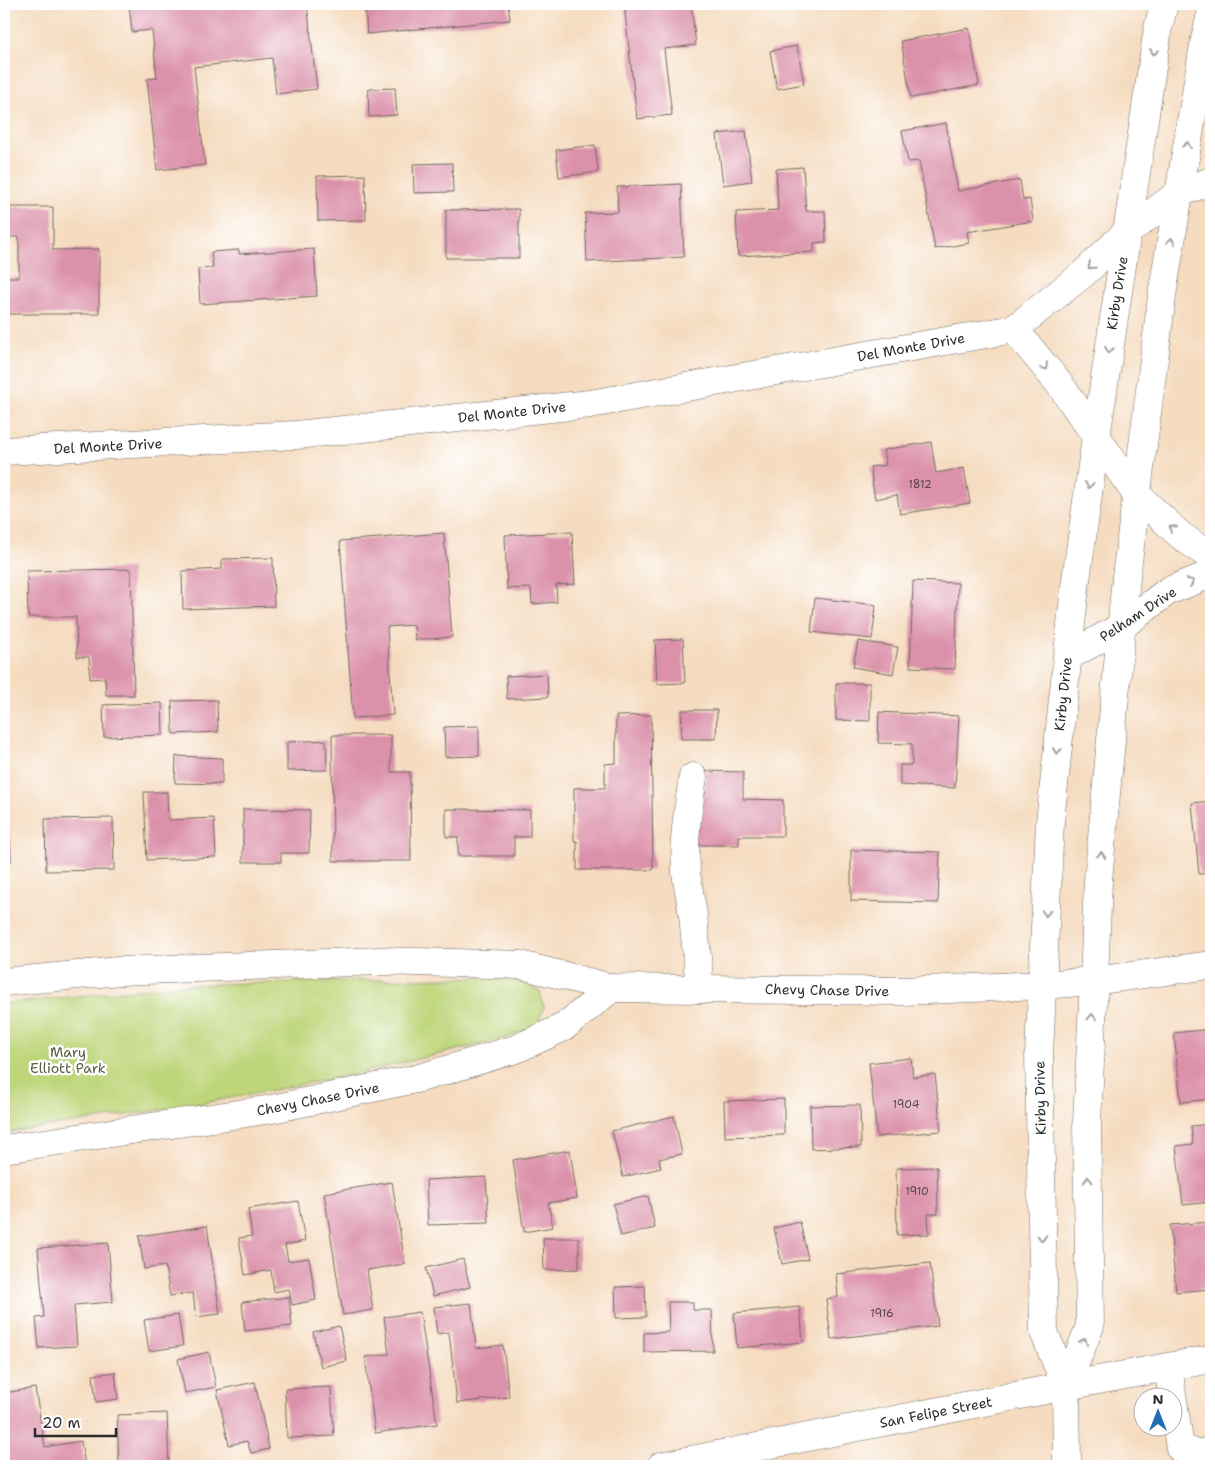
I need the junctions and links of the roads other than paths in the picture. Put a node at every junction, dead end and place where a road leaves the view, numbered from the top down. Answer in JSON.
{"nodes":[{"id":1,"x":1164,"y":4,"type":"edge"},
{"id":2,"x":1211,"y":14,"type":"edge"},
{"id":3,"x":1211,"y":180,"type":"edge"},
{"id":4,"x":1179,"y":193,"type":"junction"},
{"id":5,"x":1126,"y":233,"type":"junction"},
{"id":6,"x":1014,"y":329,"type":"junction"},
{"id":7,"x":1096,"y":437,"type":"junction"},
{"id":8,"x":4,"y":451,"type":"edge"},
{"id":9,"x":1136,"y":494,"type":"junction"},
{"id":10,"x":1211,"y":557,"type":"edge"},
{"id":11,"x":1211,"y":574,"type":"edge"},
{"id":12,"x":1121,"y":628,"type":"junction"},
{"id":13,"x":1067,"y":657,"type":"junction"},
{"id":14,"x":693,"y":777,"type":"dead end"},
{"id":15,"x":1211,"y":965,"type":"edge"},
{"id":16,"x":1094,"y":981,"type":"junction"},
{"id":17,"x":4,"y":982,"type":"edge"},
{"id":18,"x":1042,"y":985,"type":"junction"},
{"id":19,"x":612,"y":988,"type":"junction"},
{"id":20,"x":700,"y":988,"type":"junction"},
{"id":21,"x":4,"y":1149,"type":"edge"},
{"id":22,"x":1211,"y":1359,"type":"edge"},
{"id":23,"x":1168,"y":1367,"type":"junction"},
{"id":24,"x":1066,"y":1386,"type":"junction"},
{"id":25,"x":1211,"y":1453,"type":"edge"},
{"id":26,"x":662,"y":1466,"type":"edge"},
{"id":27,"x":1067,"y":1466,"type":"edge"}],
"edges":[{"from":1,"to":5,"type":"street","name":"Kirby Drive","one_way":true},
{"from":4,"to":2,"type":"street","name":"Kirby Drive","one_way":true},
{"from":3,"to":4,"type":"street","name":"Del Monte Drive"},
{"from":4,"to":5,"type":"street","name":"Del Monte Drive"},
{"from":9,"to":4,"type":"street","name":"Kirby Drive","one_way":true},
{"from":5,"to":6,"type":"street","name":"Del Monte Drive","one_way":true},
{"from":5,"to":7,"type":"street","name":"Kirby Drive","one_way":true},
{"from":6,"to":7,"type":"street","one_way":true},
{"from":6,"to":8,"type":"street","name":"Del Monte Drive"},
{"from":7,"to":9,"type":"street"},
{"from":7,"to":13,"type":"street","name":"Kirby Drive","one_way":true},
{"from":10,"to":9,"type":"street","one_way":true},
{"from":9,"to":12,"type":"street","name":"Kirby Drive"},
{"from":12,"to":11,"type":"street","name":"Pelham Drive","one_way":true},
{"from":12,"to":13,"type":"street","name":"Pelham Drive"},
{"from":16,"to":12,"type":"street","name":"Kirby Drive","one_way":true},
{"from":13,"to":18,"type":"street","name":"Kirby Drive","one_way":true},
{"from":14,"to":20,"type":"street"},
{"from":15,"to":16,"type":"street","name":"Chevy Chase Drive"},
{"from":16,"to":18,"type":"street","name":"Chevy Chase Drive"},
{"from":24,"to":16,"type":"street","name":"Kirby Drive","one_way":true},
{"from":17,"to":19,"type":"street","name":"Chevy Chase Drive"},
{"from":18,"to":20,"type":"street","name":"Chevy Chase Drive"},
{"from":18,"to":24,"type":"street","name":"Kirby Drive","one_way":true},
{"from":19,"to":20,"type":"street","name":"Chevy Chase Drive"},
{"from":19,"to":21,"type":"street","name":"Chevy Chase Drive"},
{"from":22,"to":23,"type":"street","name":"San Felipe Street"},
{"from":23,"to":24,"type":"street","name":"San Felipe Street"},
{"from":23,"to":25,"type":"street"},
{"from":24,"to":26,"type":"street","name":"San Felipe Street"},
{"from":24,"to":27,"type":"street","name":"Kirby Drive"}]}
